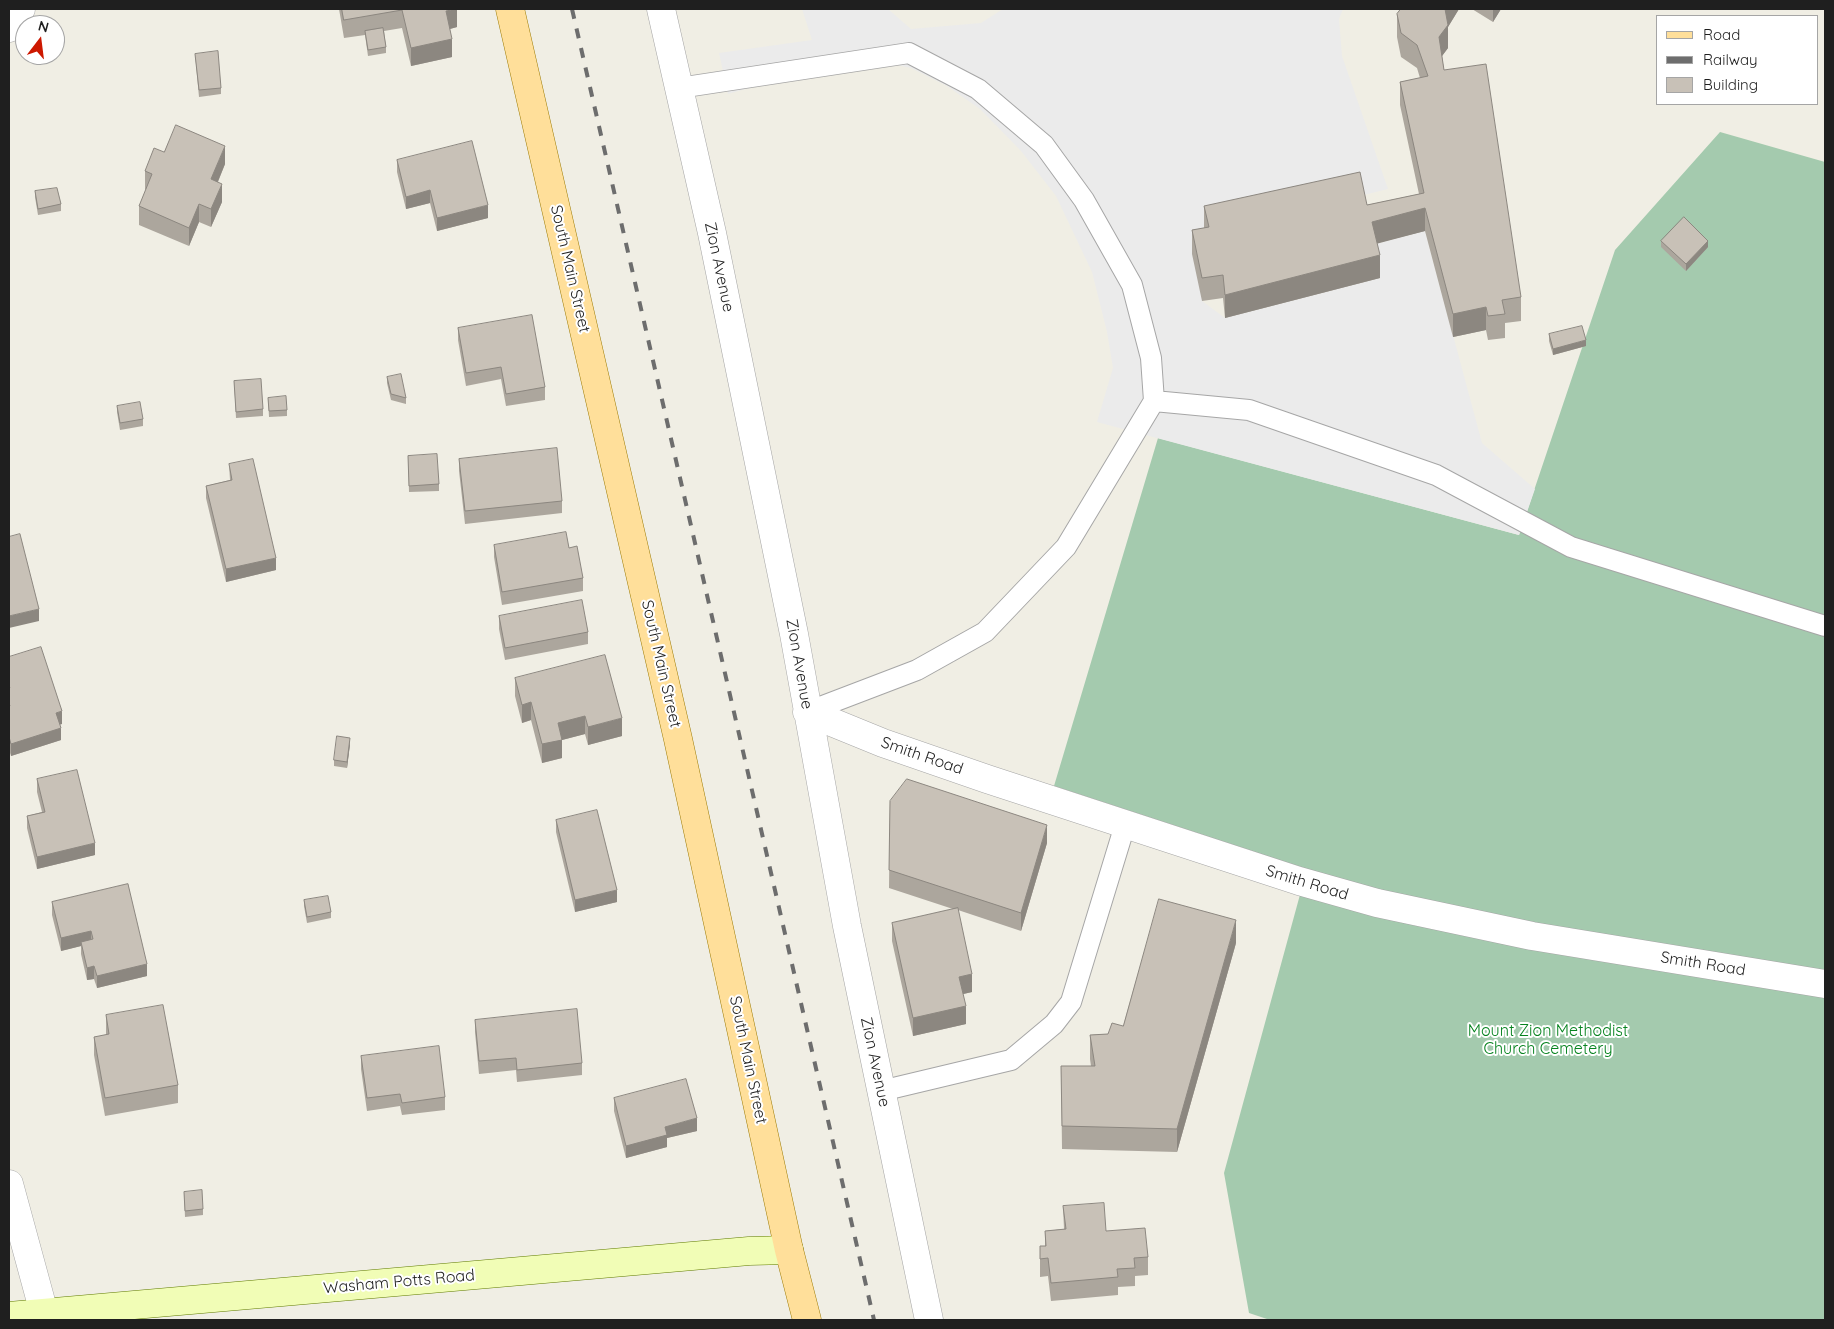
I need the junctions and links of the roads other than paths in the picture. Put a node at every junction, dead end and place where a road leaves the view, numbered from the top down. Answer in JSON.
{"nodes":[{"id":1,"x":20,"y":9,"type":"edge"},
{"id":2,"x":510,"y":9,"type":"edge"},
{"id":3,"x":661,"y":9,"type":"edge"},
{"id":4,"x":9,"y":28,"type":"edge"},
{"id":5,"x":679,"y":88,"type":"junction"},
{"id":6,"x":1154,"y":401,"type":"junction"},
{"id":7,"x":1825,"y":626,"type":"edge"},
{"id":8,"x":807,"y":712,"type":"junction"},
{"id":9,"x":1125,"y":825,"type":"junction"},
{"id":10,"x":1825,"y":984,"type":"edge"},
{"id":11,"x":880,"y":1091,"type":"junction"},
{"id":12,"x":9,"y":1184,"type":"edge"},
{"id":13,"x":789,"y":1250,"type":"junction"},
{"id":14,"x":9,"y":1316,"type":"edge"},
{"id":15,"x":45,"y":1317,"type":"edge"},
{"id":16,"x":807,"y":1320,"type":"edge"},
{"id":17,"x":929,"y":1320,"type":"edge"}],
"edges":[{"from":1,"to":4,"type":"street"},
{"from":2,"to":13,"type":"main road","name":"South Main Street"},
{"from":3,"to":5,"type":"street","name":"Zion Avenue"},
{"from":5,"to":6,"type":"lane"},
{"from":5,"to":8,"type":"street","name":"Zion Avenue"},
{"from":6,"to":7,"type":"lane"},
{"from":6,"to":8,"type":"lane"},
{"from":8,"to":9,"type":"street","name":"Smith Road"},
{"from":8,"to":11,"type":"street","name":"Zion Avenue"},
{"from":9,"to":10,"type":"street","name":"Smith Road"},
{"from":9,"to":11,"type":"lane"},
{"from":11,"to":17,"type":"street","name":"Zion Avenue"},
{"from":12,"to":15,"type":"street"},
{"from":13,"to":15,"type":"street","name":"Washam Potts Road"},
{"from":13,"to":16,"type":"main road","name":"South Main Street"},
{"from":14,"to":15,"type":"street","name":"Washam Potts Road"}]}
